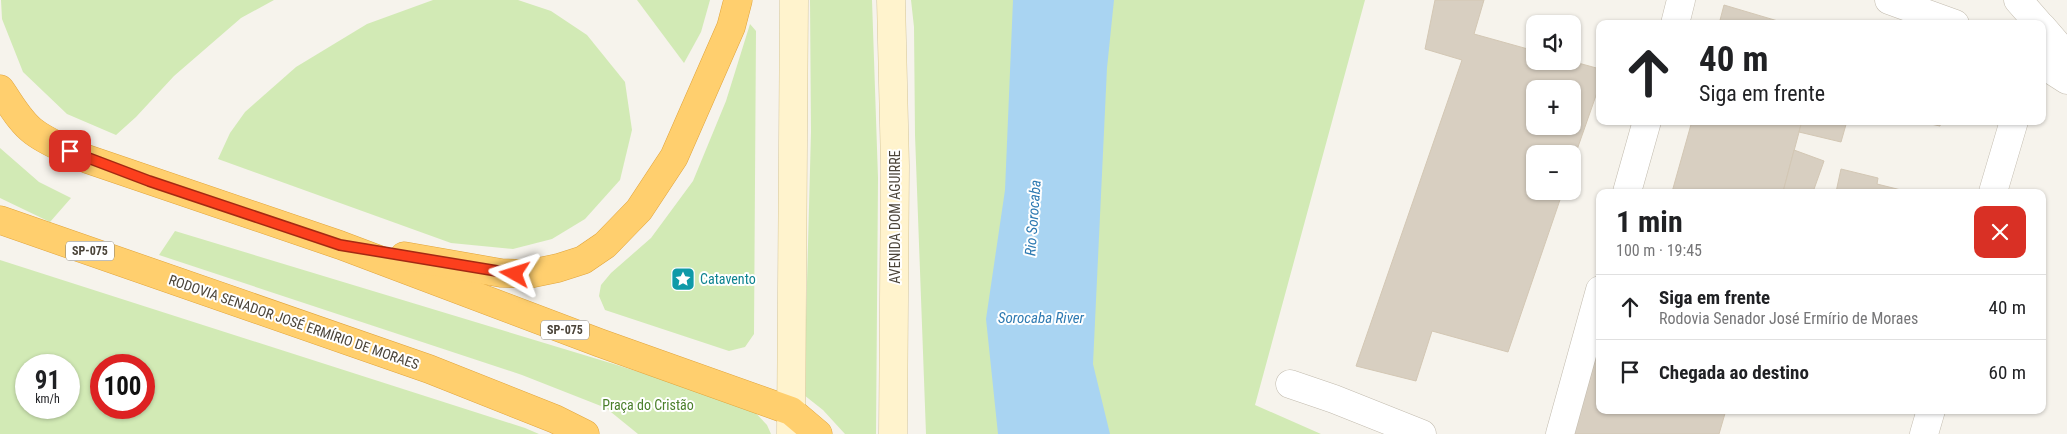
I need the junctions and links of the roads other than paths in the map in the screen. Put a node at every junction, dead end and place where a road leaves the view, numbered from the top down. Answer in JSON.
{"nodes":[{"id":1,"x":738,"y":0,"type":"edge"},
{"id":2,"x":794,"y":0,"type":"edge"},
{"id":3,"x":891,"y":0,"type":"edge"},
{"id":4,"x":1681,"y":0,"type":"edge"},
{"id":5,"x":1889,"y":0,"type":"edge"},
{"id":6,"x":1676,"y":20,"type":"edge"},
{"id":7,"x":1944,"y":20,"type":"edge"},
{"id":8,"x":2046,"y":35,"type":"edge"},
{"id":9,"x":2067,"y":56,"type":"edge"},
{"id":10,"x":2046,"y":67,"type":"edge"},
{"id":11,"x":2067,"y":80,"type":"edge"},
{"id":12,"x":0,"y":89,"type":"edge"},
{"id":13,"x":1647,"y":125,"type":"edge"},
{"id":14,"x":2013,"y":125,"type":"edge"},
{"id":15,"x":1629,"y":189,"type":"edge"},
{"id":16,"x":1994,"y":189,"type":"edge"},
{"id":17,"x":0,"y":220,"type":"edge"},
{"id":18,"x":340,"y":245,"type":"junction"},
{"id":19,"x":1596,"y":304,"type":"edge"},
{"id":20,"x":1290,"y":384,"type":"dead end"},
{"id":21,"x":1930,"y":414,"type":"edge"},
{"id":22,"x":791,"y":422,"type":"edge"},
{"id":23,"x":585,"y":434,"type":"edge"},
{"id":24,"x":818,"y":434,"type":"edge"},
{"id":25,"x":893,"y":434,"type":"edge"},
{"id":26,"x":1422,"y":434,"type":"edge"},
{"id":27,"x":1560,"y":434,"type":"edge"},
{"id":28,"x":1924,"y":434,"type":"edge"}],
"edges":[{"from":1,"to":18,"type":"highway"},
{"from":2,"to":22,"type":"main road"},
{"from":3,"to":25,"type":"main road","name":"AVENIDA DOM AGUIRRE"},
{"from":4,"to":6,"type":"street"},
{"from":5,"to":7,"type":"street"},
{"from":8,"to":9,"type":"street"},
{"from":10,"to":11,"type":"street"},
{"from":12,"to":18,"type":"highway","number":"SP-075"},
{"from":13,"to":15,"type":"street"},
{"from":14,"to":16,"type":"street"},
{"from":17,"to":23,"type":"highway","name":"RODOVIA SENADOR JOSÉ ERMÍRIO DE MORAES","number":"SP-075"},
{"from":18,"to":22,"type":"highway","number":"SP-075"},
{"from":19,"to":27,"type":"street"},
{"from":20,"to":26,"type":"street"},
{"from":21,"to":28,"type":"street"},
{"from":22,"to":24,"type":"highway","number":"SP-075"}]}
